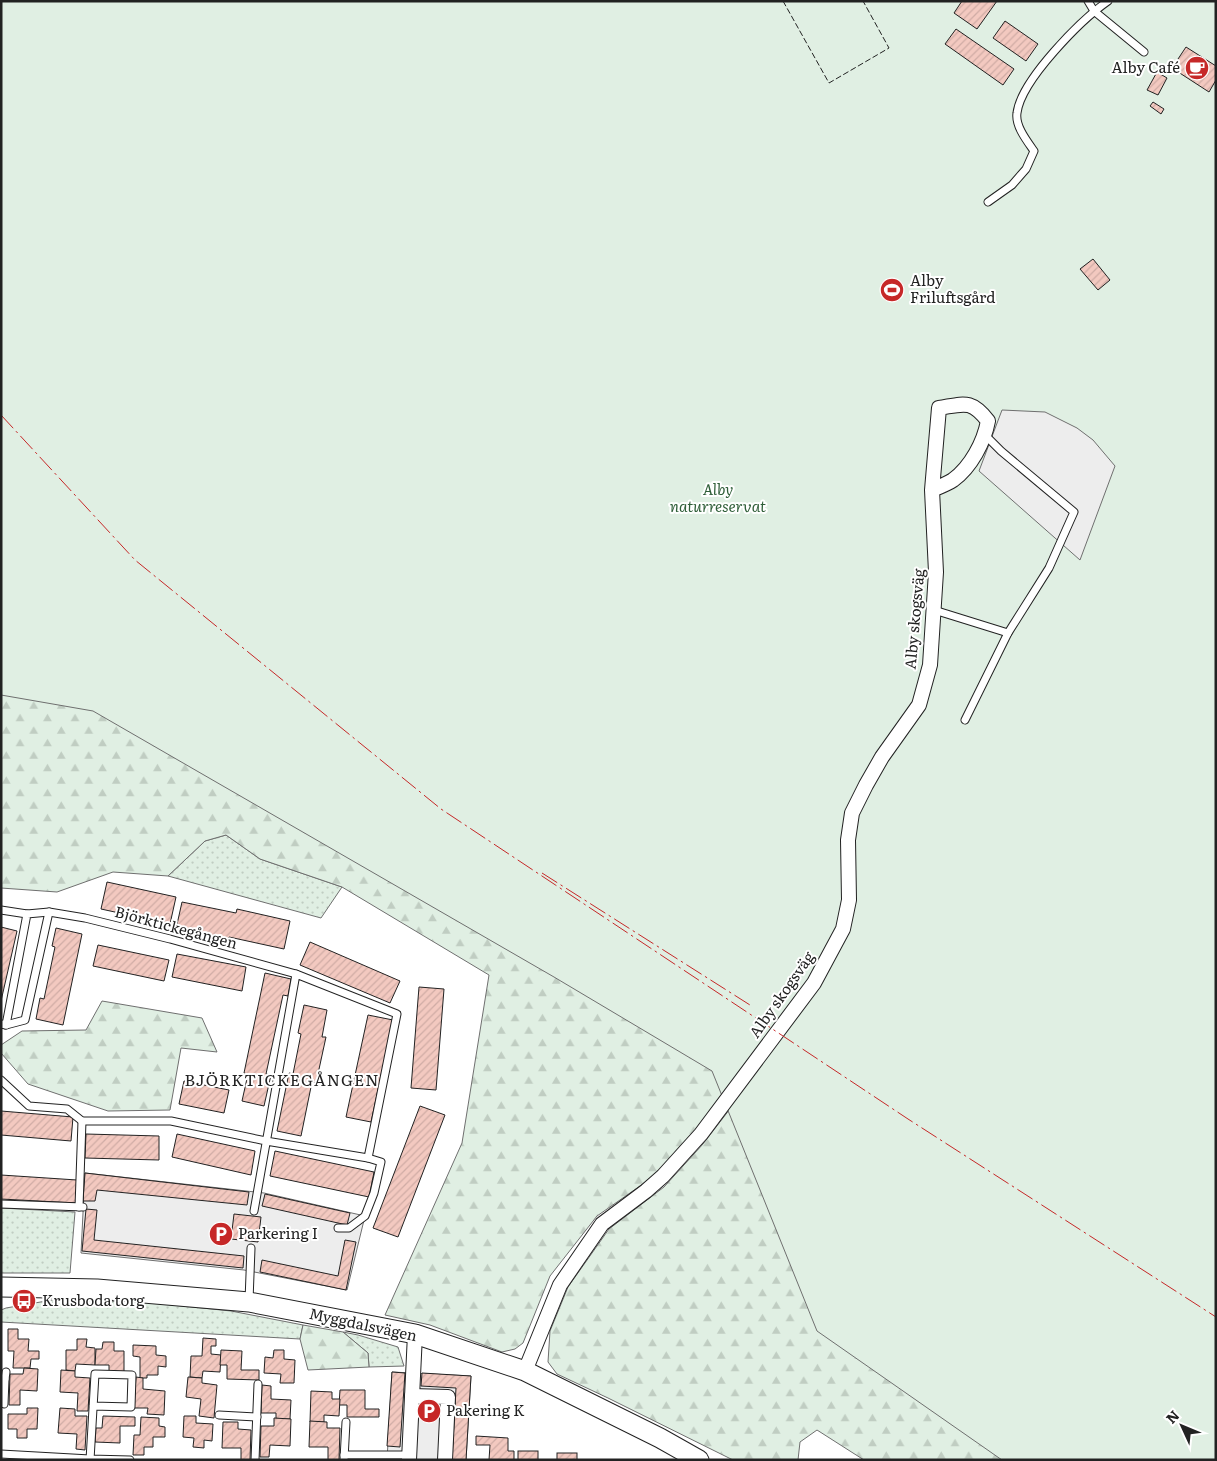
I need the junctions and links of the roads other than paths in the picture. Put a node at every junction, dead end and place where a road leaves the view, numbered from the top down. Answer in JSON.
{"nodes":[{"id":1,"x":1088,"y":1,"type":"edge"},
{"id":2,"x":1108,"y":1,"type":"edge"},
{"id":3,"x":1094,"y":11,"type":"junction"},
{"id":4,"x":1144,"y":52,"type":"dead end"},
{"id":5,"x":988,"y":202,"type":"dead end"},
{"id":6,"x":985,"y":435,"type":"junction"},
{"id":7,"x":932,"y":490,"type":"junction"},
{"id":8,"x":934,"y":610,"type":"junction"},
{"id":9,"x":1008,"y":633,"type":"junction"},
{"id":10,"x":966,"y":720,"type":"dead end"},
{"id":11,"x":1,"y":910,"type":"edge"},
{"id":12,"x":49,"y":912,"type":"junction"},
{"id":13,"x":27,"y":914,"type":"junction"},
{"id":14,"x":296,"y":974,"type":"junction"},
{"id":15,"x":4,"y":1025,"type":"edge"},
{"id":16,"x":1,"y":1080,"type":"edge"},
{"id":17,"x":82,"y":1121,"type":"junction"},
{"id":18,"x":266,"y":1141,"type":"junction"},
{"id":19,"x":368,"y":1158,"type":"junction"},
{"id":20,"x":1,"y":1204,"type":"edge"},
{"id":21,"x":254,"y":1211,"type":"dead end"},
{"id":22,"x":338,"y":1228,"type":"dead end"},
{"id":23,"x":251,"y":1248,"type":"dead end"},
{"id":24,"x":1,"y":1287,"type":"edge"},
{"id":25,"x":249,"y":1302,"type":"junction"},
{"id":26,"x":415,"y":1334,"type":"junction"},
{"id":27,"x":525,"y":1371,"type":"junction"},
{"id":28,"x":4,"y":1377,"type":"edge"},
{"id":29,"x":258,"y":1384,"type":"dead end"},
{"id":30,"x":412,"y":1396,"type":"junction"},
{"id":31,"x":4,"y":1404,"type":"dead end"},
{"id":32,"x":93,"y":1406,"type":"junction"},
{"id":33,"x":218,"y":1415,"type":"dead end"},
{"id":34,"x":257,"y":1417,"type":"junction"},
{"id":35,"x":346,"y":1422,"type":"dead end"},
{"id":36,"x":1,"y":1454,"type":"edge"},
{"id":37,"x":409,"y":1457,"type":"edge"},
{"id":38,"x":344,"y":1458,"type":"edge"},
{"id":39,"x":90,"y":1459,"type":"edge"},
{"id":40,"x":128,"y":1460,"type":"edge"},
{"id":41,"x":255,"y":1460,"type":"edge"},
{"id":42,"x":445,"y":1460,"type":"edge"},
{"id":43,"x":699,"y":1460,"type":"edge"}],
"edges":[{"from":1,"to":3,"type":"lane"},
{"from":2,"to":3,"type":"lane"},
{"from":3,"to":4,"type":"lane"},
{"from":3,"to":5,"type":"lane"},
{"from":6,"to":7,"type":"street"},
{"from":6,"to":7,"type":"street","name":"Alby skogsväg"},
{"from":6,"to":9,"type":"lane"},
{"from":7,"to":8,"type":"street","name":"Alby skogsväg"},
{"from":8,"to":9,"type":"lane"},
{"from":8,"to":27,"type":"street","name":"Alby skogsväg"},
{"from":9,"to":10,"type":"lane"},
{"from":11,"to":13,"type":"lane","name":"Björktickegången"},
{"from":12,"to":13,"type":"lane","name":"Björktickegången"},
{"from":12,"to":14,"type":"lane","name":"Björktickegången"},
{"from":12,"to":15,"type":"lane"},
{"from":13,"to":15,"type":"lane"},
{"from":14,"to":18,"type":"lane"},
{"from":14,"to":19,"type":"lane","name":"Björktickegången"},
{"from":16,"to":17,"type":"lane"},
{"from":17,"to":18,"type":"lane"},
{"from":17,"to":20,"type":"lane"},
{"from":18,"to":19,"type":"lane"},
{"from":18,"to":21,"type":"lane"},
{"from":19,"to":22,"type":"lane"},
{"from":23,"to":25,"type":"lane"},
{"from":24,"to":25,"type":"street","name":"Myggdalsvägen"},
{"from":25,"to":26,"type":"street","name":"Myggdalsvägen"},
{"from":26,"to":27,"type":"street","name":"Myggdalsvägen"},
{"from":26,"to":30,"type":"street"},
{"from":27,"to":43,"type":"street","name":"Myggdalsvägen"},
{"from":28,"to":31,"type":"lane"},
{"from":29,"to":34,"type":"lane"},
{"from":30,"to":37,"type":"street"},
{"from":30,"to":42,"type":"street"},
{"from":32,"to":32,"type":"lane"},
{"from":32,"to":39,"type":"lane"},
{"from":33,"to":34,"type":"lane"},
{"from":34,"to":41,"type":"lane"},
{"from":35,"to":38,"type":"lane"},
{"from":36,"to":39,"type":"lane"},
{"from":37,"to":38,"type":"lane"},
{"from":39,"to":40,"type":"lane"}]}
